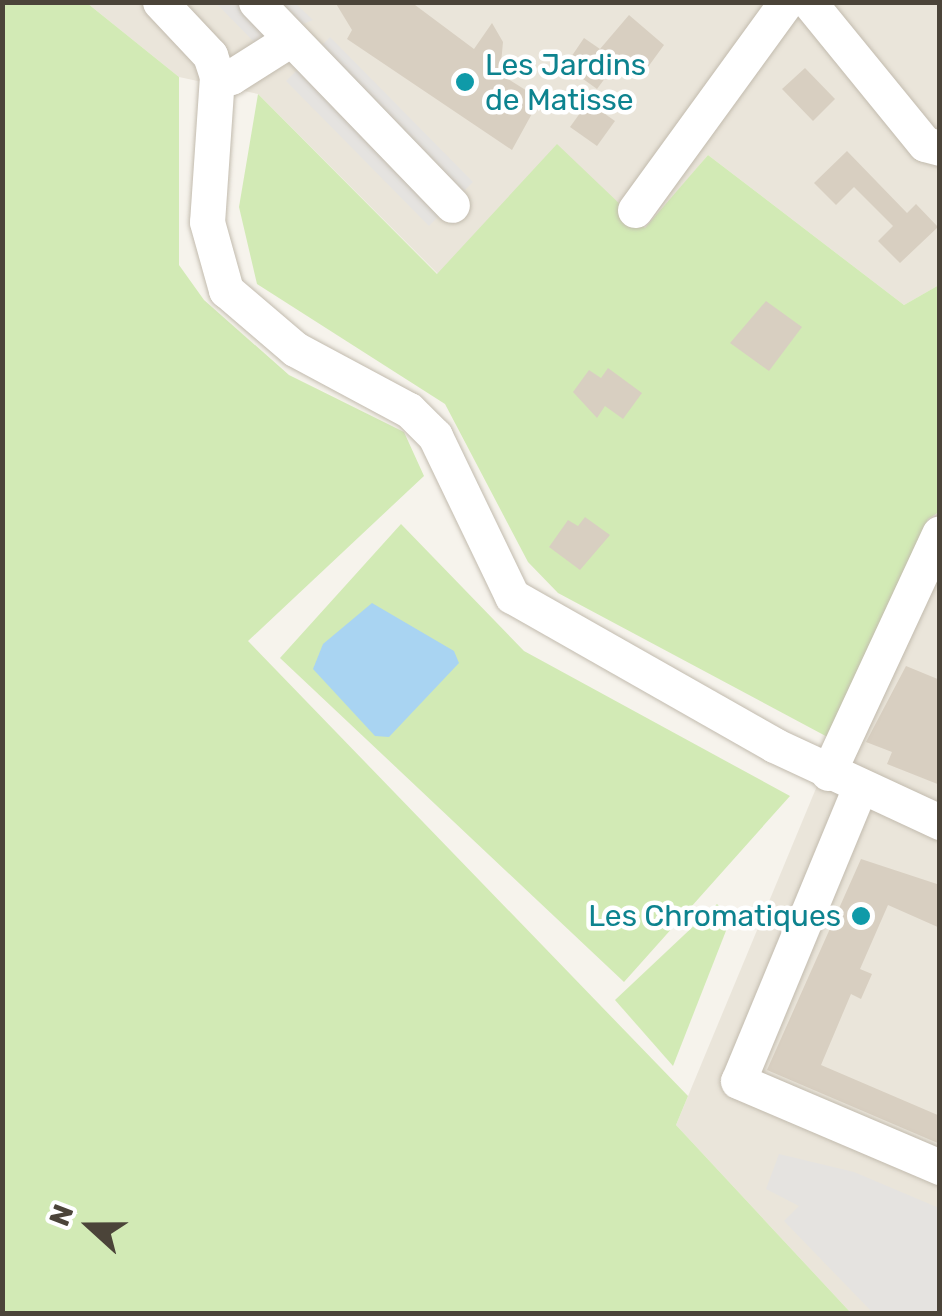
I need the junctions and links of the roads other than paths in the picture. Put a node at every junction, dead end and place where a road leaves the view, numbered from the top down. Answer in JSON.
{"nodes":[{"id":1,"x":160,"y":2,"type":"edge"},
{"id":2,"x":256,"y":2,"type":"edge"},
{"id":3,"x":786,"y":2,"type":"edge"},
{"id":4,"x":808,"y":2,"type":"edge"},
{"id":5,"x":291,"y":38,"type":"junction"},
{"id":6,"x":217,"y":76,"type":"junction"},
{"id":7,"x":940,"y":148,"type":"edge"},
{"id":8,"x":452,"y":205,"type":"dead end"},
{"id":9,"x":635,"y":210,"type":"dead end"},
{"id":10,"x":939,"y":534,"type":"edge"},
{"id":11,"x":844,"y":780,"type":"junction"},
{"id":12,"x":940,"y":822,"type":"edge"},
{"id":13,"x":940,"y":1168,"type":"edge"}],
"edges":[{"from":1,"to":6,"type":"street"},
{"from":2,"to":5,"type":"street"},
{"from":3,"to":9,"type":"street"},
{"from":4,"to":7,"type":"street"},
{"from":5,"to":6,"type":"street"},
{"from":5,"to":8,"type":"street"},
{"from":6,"to":11,"type":"street"},
{"from":10,"to":11,"type":"street"},
{"from":11,"to":12,"type":"street"},
{"from":11,"to":13,"type":"street"}]}
